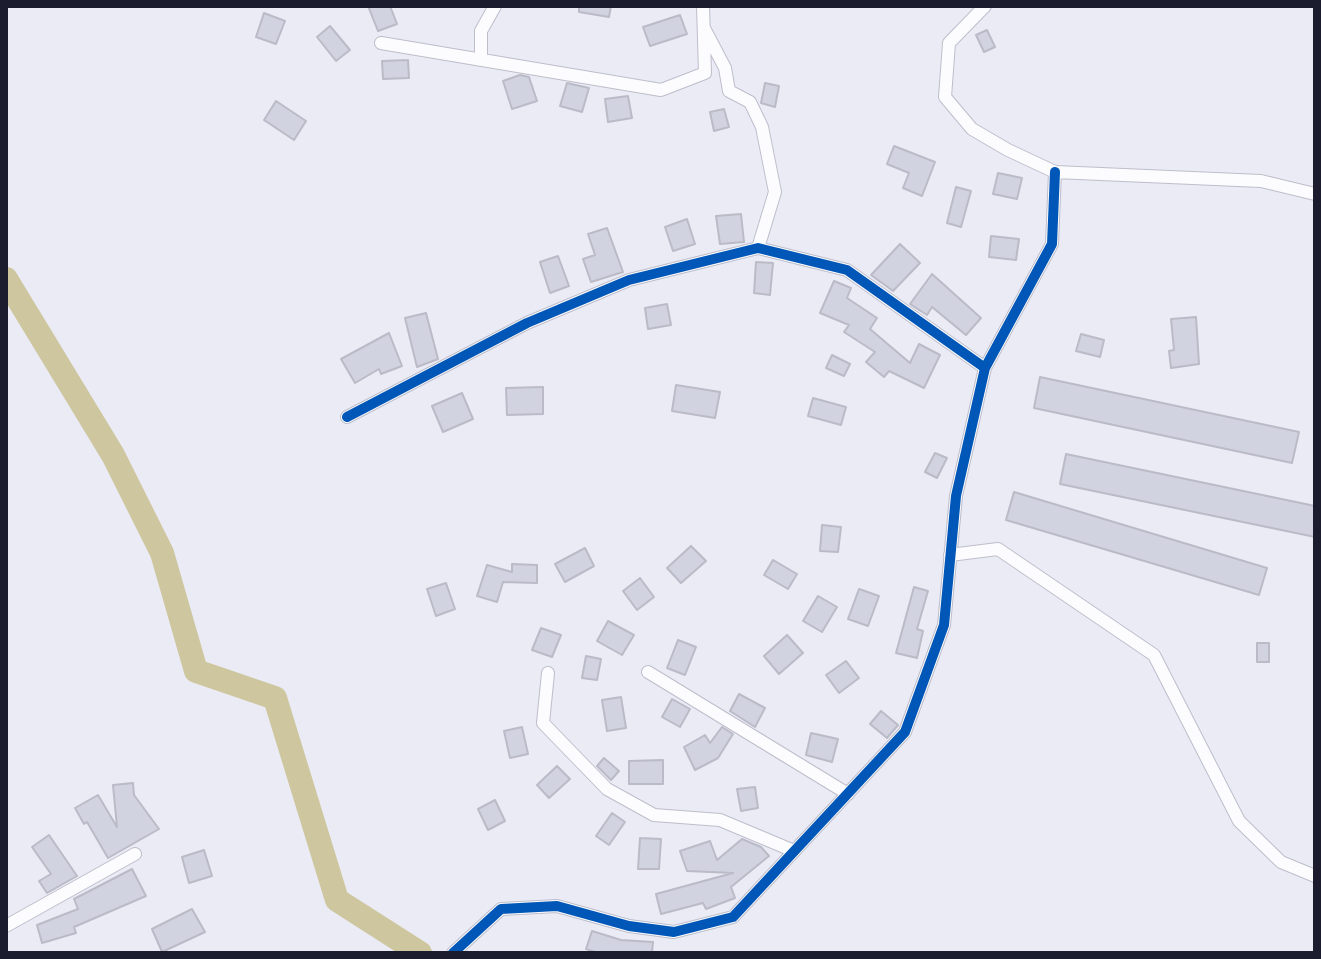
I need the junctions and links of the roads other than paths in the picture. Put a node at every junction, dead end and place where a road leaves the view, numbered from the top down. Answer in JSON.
{"nodes":[{"id":1,"x":495,"y":6,"type":"edge"},
{"id":2,"x":703,"y":6,"type":"edge"},
{"id":3,"x":985,"y":6,"type":"edge"},
{"id":4,"x":701,"y":22,"type":"junction"},
{"id":5,"x":381,"y":43,"type":"dead end"},
{"id":6,"x":481,"y":60,"type":"junction"},
{"id":7,"x":1055,"y":172,"type":"junction"},
{"id":8,"x":1315,"y":194,"type":"edge"},
{"id":9,"x":758,"y":248,"type":"junction"},
{"id":10,"x":985,"y":368,"type":"junction"},
{"id":11,"x":347,"y":417,"type":"dead end"},
{"id":12,"x":950,"y":555,"type":"junction"},
{"id":13,"x":648,"y":672,"type":"dead end"},
{"id":14,"x":548,"y":673,"type":"dead end"},
{"id":15,"x":848,"y":794,"type":"junction"},
{"id":16,"x":794,"y":851,"type":"junction"},
{"id":17,"x":135,"y":854,"type":"dead end"},
{"id":18,"x":1315,"y":876,"type":"edge"},
{"id":19,"x":6,"y":926,"type":"edge"},
{"id":20,"x":453,"y":953,"type":"edge"}],
"edges":[{"from":1,"to":6,"type":"street"},
{"from":2,"to":4,"type":"street"},
{"from":3,"to":7,"type":"street"},
{"from":4,"to":6,"type":"street"},
{"from":4,"to":9,"type":"street"},
{"from":5,"to":6,"type":"street"},
{"from":7,"to":8,"type":"street"},
{"from":7,"to":10,"type":"street"},
{"from":9,"to":10,"type":"street"},
{"from":9,"to":11,"type":"street"},
{"from":10,"to":12,"type":"street"},
{"from":12,"to":15,"type":"street"},
{"from":12,"to":18,"type":"street"},
{"from":13,"to":15,"type":"street"},
{"from":14,"to":16,"type":"street"},
{"from":15,"to":16,"type":"street"},
{"from":16,"to":20,"type":"street"},
{"from":17,"to":19,"type":"street"}]}
